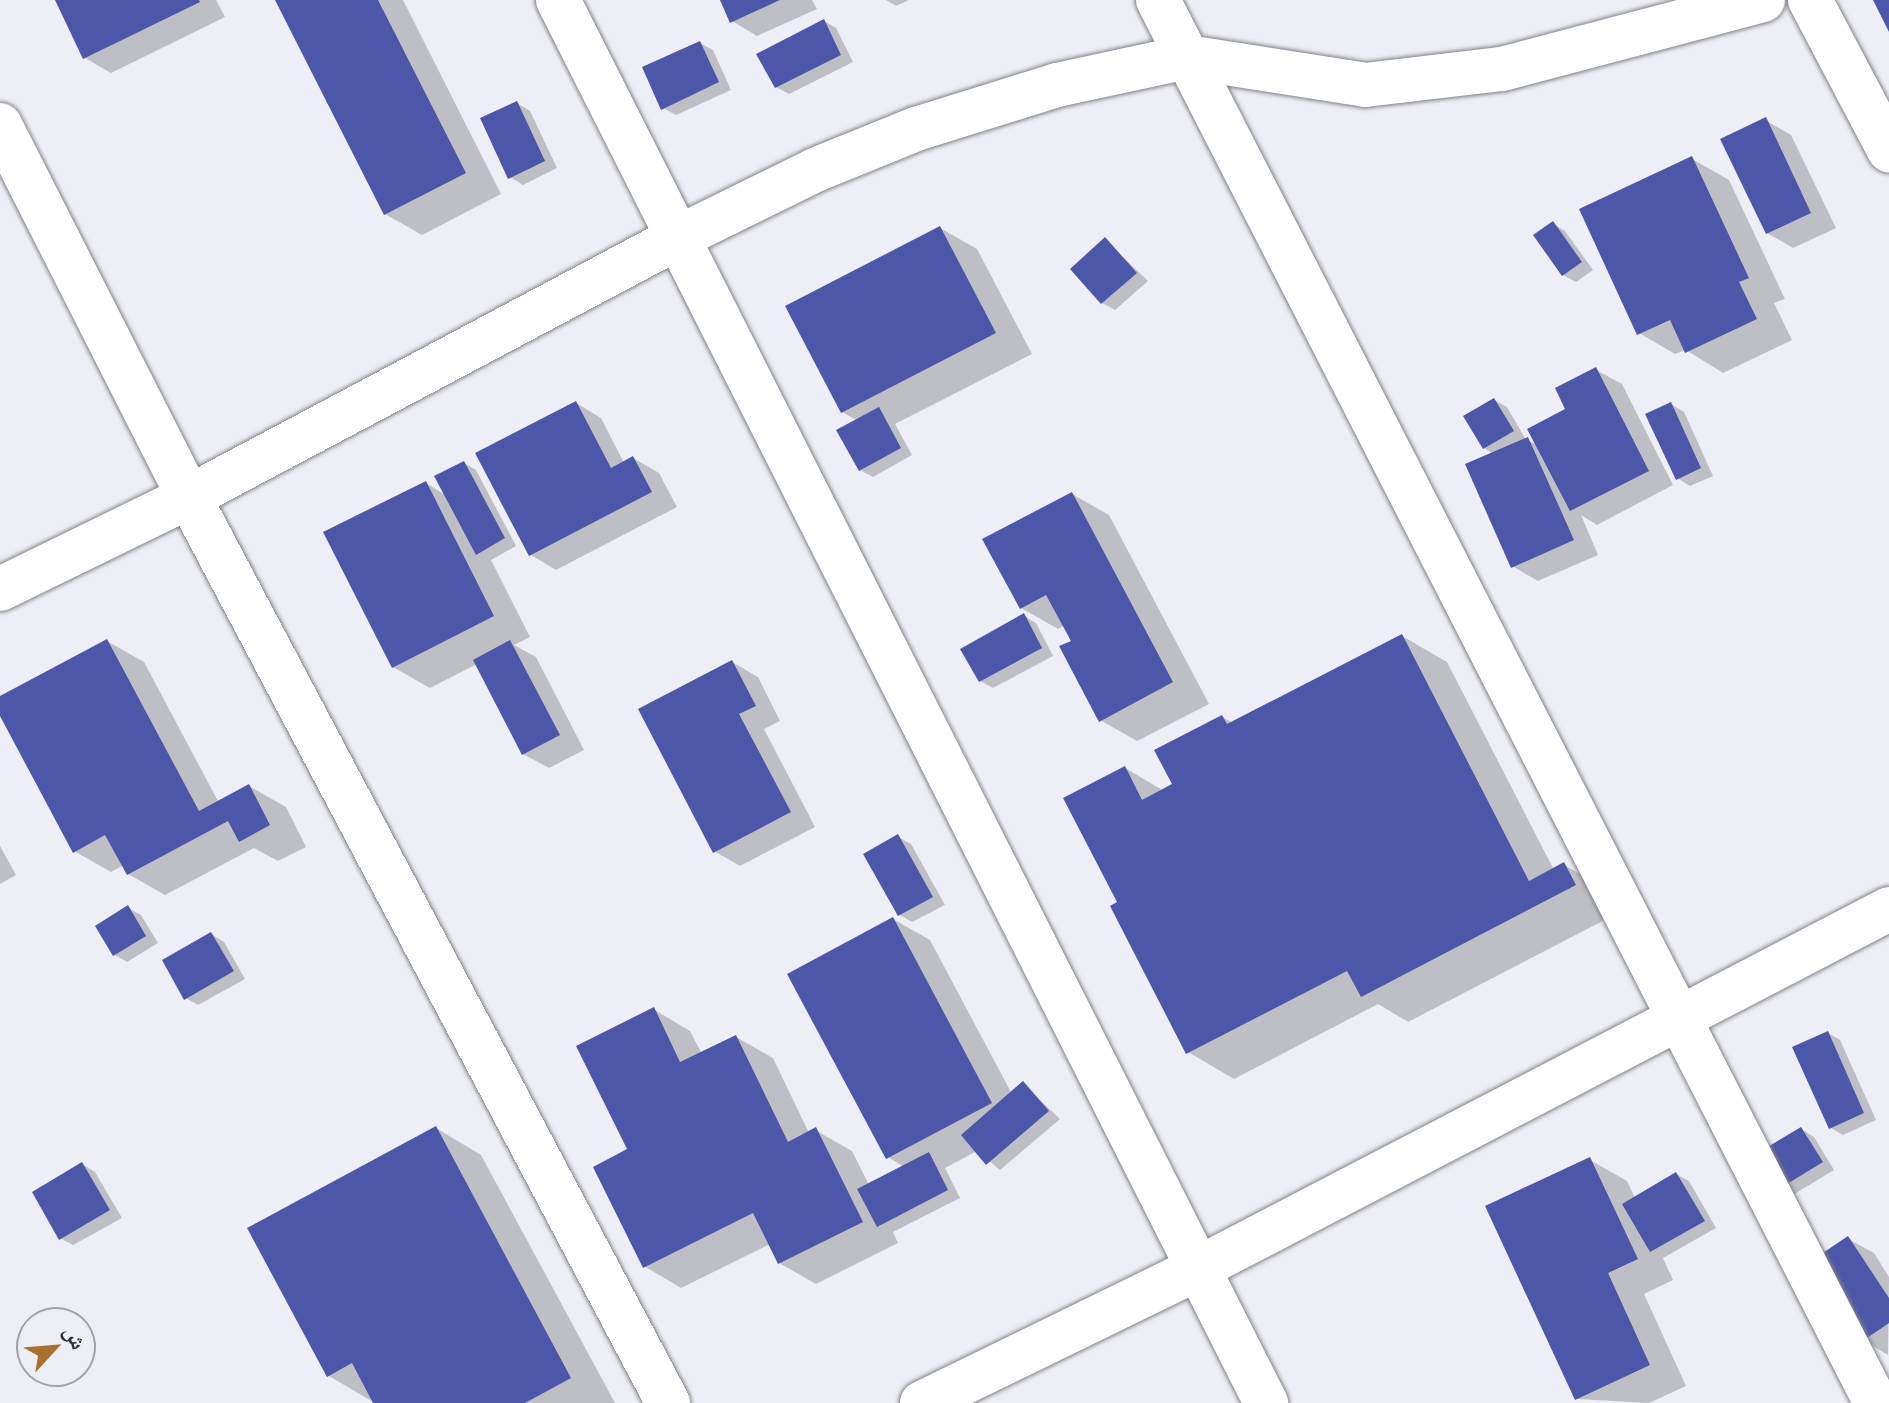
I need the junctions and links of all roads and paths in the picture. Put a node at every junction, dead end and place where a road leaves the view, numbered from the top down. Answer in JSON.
{"nodes":[{"id":1,"x":558,"y":0,"type":"edge"},
{"id":2,"x":1158,"y":0,"type":"edge"},
{"id":3,"x":1763,"y":0,"type":"edge"},
{"id":4,"x":1810,"y":0,"type":"edge"},
{"id":5,"x":1187,"y":57,"type":"junction"},
{"id":6,"x":0,"y":125,"type":"edge"},
{"id":7,"x":1889,"y":150,"type":"edge"},
{"id":8,"x":679,"y":237,"type":"junction"},
{"id":9,"x":189,"y":497,"type":"junction"},
{"id":10,"x":0,"y":589,"type":"edge"},
{"id":11,"x":1889,"y":909,"type":"edge"},
{"id":12,"x":1678,"y":1016,"type":"junction"},
{"id":13,"x":1197,"y":1269,"type":"junction"},
{"id":14,"x":668,"y":1403,"type":"edge"},
{"id":15,"x":922,"y":1403,"type":"edge"},
{"id":16,"x":1266,"y":1403,"type":"edge"},
{"id":17,"x":1876,"y":1403,"type":"edge"}],
"edges":[{"from":1,"to":8,"type":"street"},
{"from":2,"to":5,"type":"street"},
{"from":3,"to":5,"type":"street"},
{"from":4,"to":7,"type":"street"},
{"from":5,"to":8,"type":"street"},
{"from":5,"to":12,"type":"street"},
{"from":6,"to":9,"type":"street"},
{"from":8,"to":9,"type":"street"},
{"from":8,"to":13,"type":"street"},
{"from":9,"to":10,"type":"street"},
{"from":9,"to":14,"type":"street"},
{"from":11,"to":12,"type":"street"},
{"from":12,"to":13,"type":"street"},
{"from":12,"to":17,"type":"street"},
{"from":13,"to":15,"type":"street"},
{"from":13,"to":16,"type":"street"}]}
